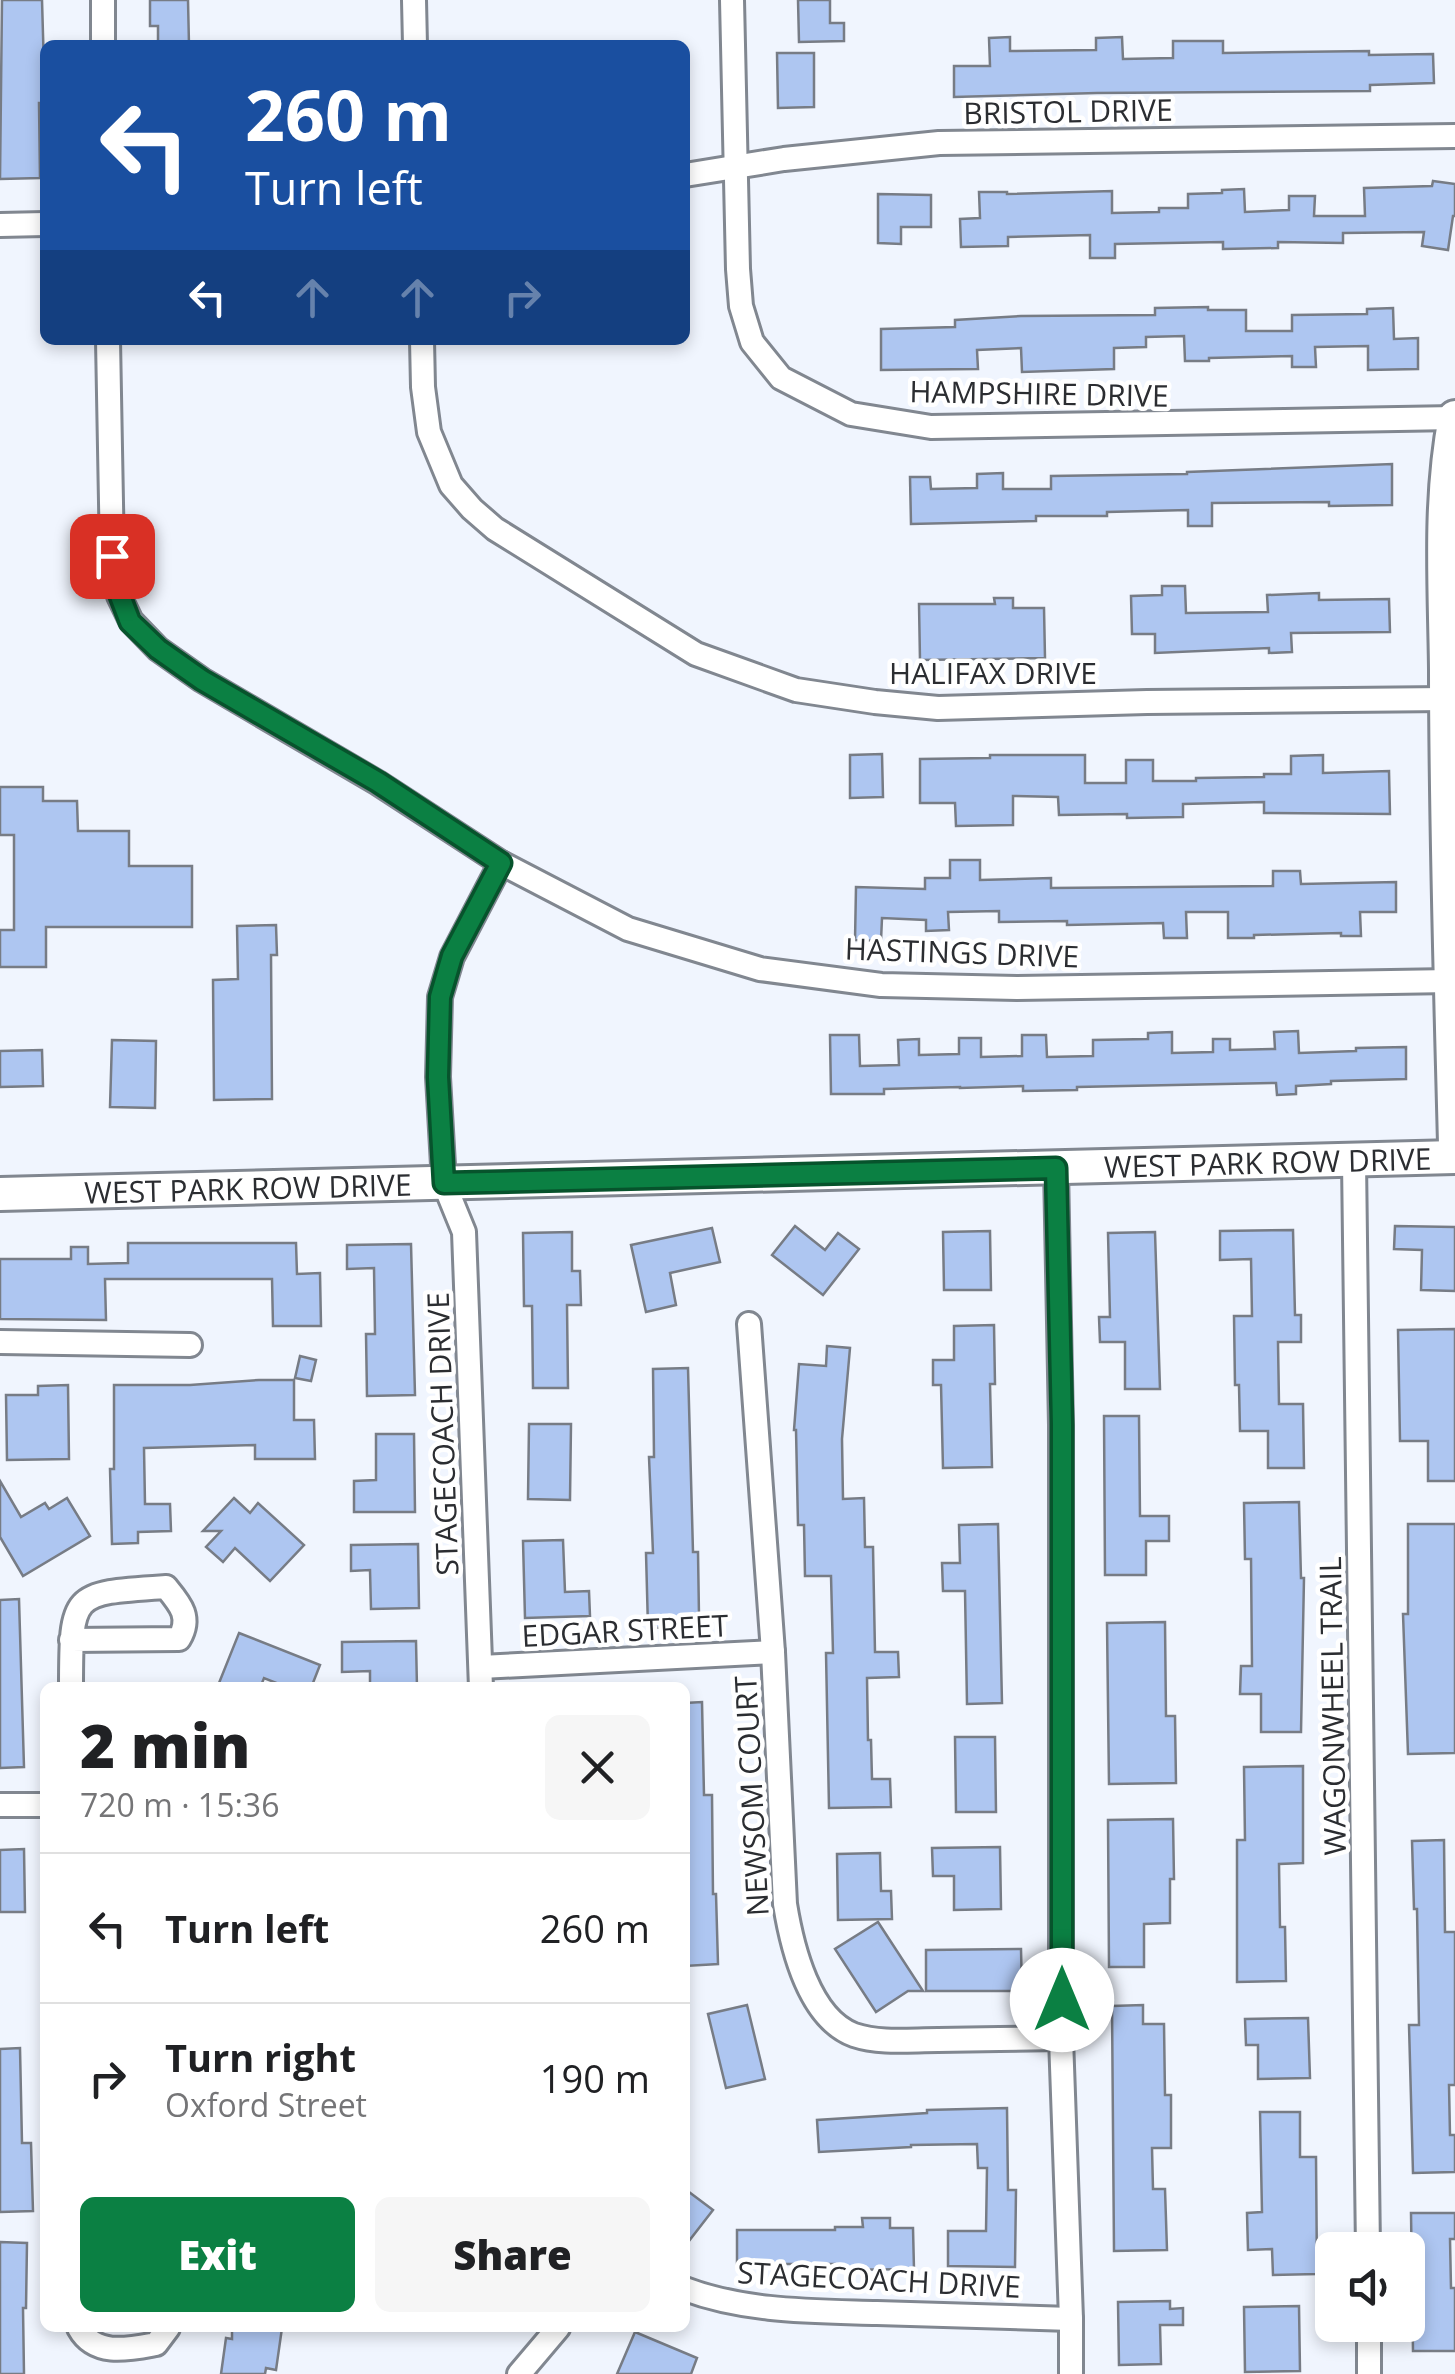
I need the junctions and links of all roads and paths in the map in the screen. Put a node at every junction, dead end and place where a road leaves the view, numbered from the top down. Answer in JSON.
{"nodes":[{"id":1,"x":103,"y":0,"type":"edge"},
{"id":2,"x":414,"y":0,"type":"edge"},
{"id":3,"x":732,"y":0,"type":"edge"},
{"id":4,"x":103,"y":40,"type":"edge"},
{"id":5,"x":416,"y":40,"type":"edge"},
{"id":6,"x":1455,"y":136,"type":"edge"},
{"id":7,"x":736,"y":168,"type":"junction"},
{"id":8,"x":690,"y":175,"type":"edge"},
{"id":9,"x":40,"y":224,"type":"edge"},
{"id":10,"x":0,"y":225,"type":"edge"},
{"id":11,"x":108,"y":345,"type":"edge"},
{"id":12,"x":422,"y":345,"type":"edge"},
{"id":13,"x":1455,"y":418,"type":"edge"},
{"id":14,"x":1446,"y":699,"type":"junction"},
{"id":15,"x":501,"y":863,"type":"junction"},
{"id":16,"x":1451,"y":982,"type":"junction"},
{"id":17,"x":1455,"y":1144,"type":"edge"},
{"id":18,"x":1455,"y":1157,"type":"edge"},
{"id":19,"x":1354,"y":1160,"type":"junction"},
{"id":20,"x":1056,"y":1168,"type":"junction"},
{"id":21,"x":444,"y":1183,"type":"junction"},
{"id":22,"x":0,"y":1194,"type":"edge"},
{"id":23,"x":749,"y":1324,"type":"dead end"},
{"id":24,"x":0,"y":1342,"type":"edge"},
{"id":25,"x":190,"y":1345,"type":"dead end"},
{"id":26,"x":71,"y":1640,"type":"junction"},
{"id":27,"x":773,"y":1652,"type":"junction"},
{"id":28,"x":481,"y":1677,"type":"edge"},
{"id":29,"x":71,"y":1682,"type":"edge"},
{"id":30,"x":40,"y":1804,"type":"edge"},
{"id":31,"x":0,"y":1805,"type":"edge"},
{"id":32,"x":1061,"y":2038,"type":"junction"},
{"id":33,"x":1368,"y":2232,"type":"edge"},
{"id":34,"x":690,"y":2290,"type":"edge"},
{"id":35,"x":1071,"y":2320,"type":"junction"},
{"id":36,"x":81,"y":2332,"type":"edge"},
{"id":37,"x":165,"y":2332,"type":"edge"},
{"id":38,"x":555,"y":2332,"type":"edge"},
{"id":39,"x":1369,"y":2342,"type":"edge"},
{"id":40,"x":520,"y":2374,"type":"edge"},
{"id":41,"x":1071,"y":2374,"type":"edge"},
{"id":42,"x":1369,"y":2374,"type":"edge"}],
"edges":[{"from":1,"to":4,"type":"street"},
{"from":2,"to":5,"type":"street"},
{"from":3,"to":7,"type":"street","name":"HAMPSHIRE DRIVE"},
{"from":6,"to":7,"type":"street","name":"BRISTOL DRIVE"},
{"from":7,"to":8,"type":"street","name":"BRISTOL DRIVE"},
{"from":7,"to":13,"type":"street","name":"HAMPSHIRE DRIVE"},
{"from":9,"to":10,"type":"street"},
{"from":11,"to":15,"type":"street","name":"HASTINGS DRIVE"},
{"from":12,"to":14,"type":"street","name":"HALIFAX DRIVE"},
{"from":13,"to":14,"type":"main road"},
{"from":14,"to":16,"type":"main road"},
{"from":15,"to":16,"type":"street","name":"HASTINGS DRIVE"},
{"from":15,"to":21,"type":"street","name":"STAGECOACH DRIVE"},
{"from":16,"to":17,"type":"main road"},
{"from":18,"to":19,"type":"main road","name":"WEST PARK ROW DRIVE"},
{"from":19,"to":20,"type":"main road","name":"WEST PARK ROW DRIVE"},
{"from":19,"to":33,"type":"street","name":"WAGONWHEEL TRAIL"},
{"from":20,"to":21,"type":"main road","name":"WEST PARK ROW DRIVE"},
{"from":20,"to":32,"type":"street"},
{"from":21,"to":22,"type":"main road","name":"WEST PARK ROW DRIVE"},
{"from":21,"to":28,"type":"street","name":"STAGECOACH DRIVE"},
{"from":23,"to":27,"type":"street","name":"NEWSOM COURT"},
{"from":24,"to":25,"type":"street"},
{"from":26,"to":26,"type":"street"},
{"from":26,"to":29,"type":"street"},
{"from":27,"to":28,"type":"street","name":"EDGAR STREET"},
{"from":27,"to":32,"type":"street","name":"NEWSOM COURT"},
{"from":30,"to":31,"type":"street"},
{"from":32,"to":35,"type":"street"},
{"from":34,"to":35,"type":"street","name":"STAGECOACH DRIVE"},
{"from":35,"to":41,"type":"street"},
{"from":36,"to":37,"type":"street"},
{"from":38,"to":40,"type":"street"},
{"from":39,"to":42,"type":"street"}]}
